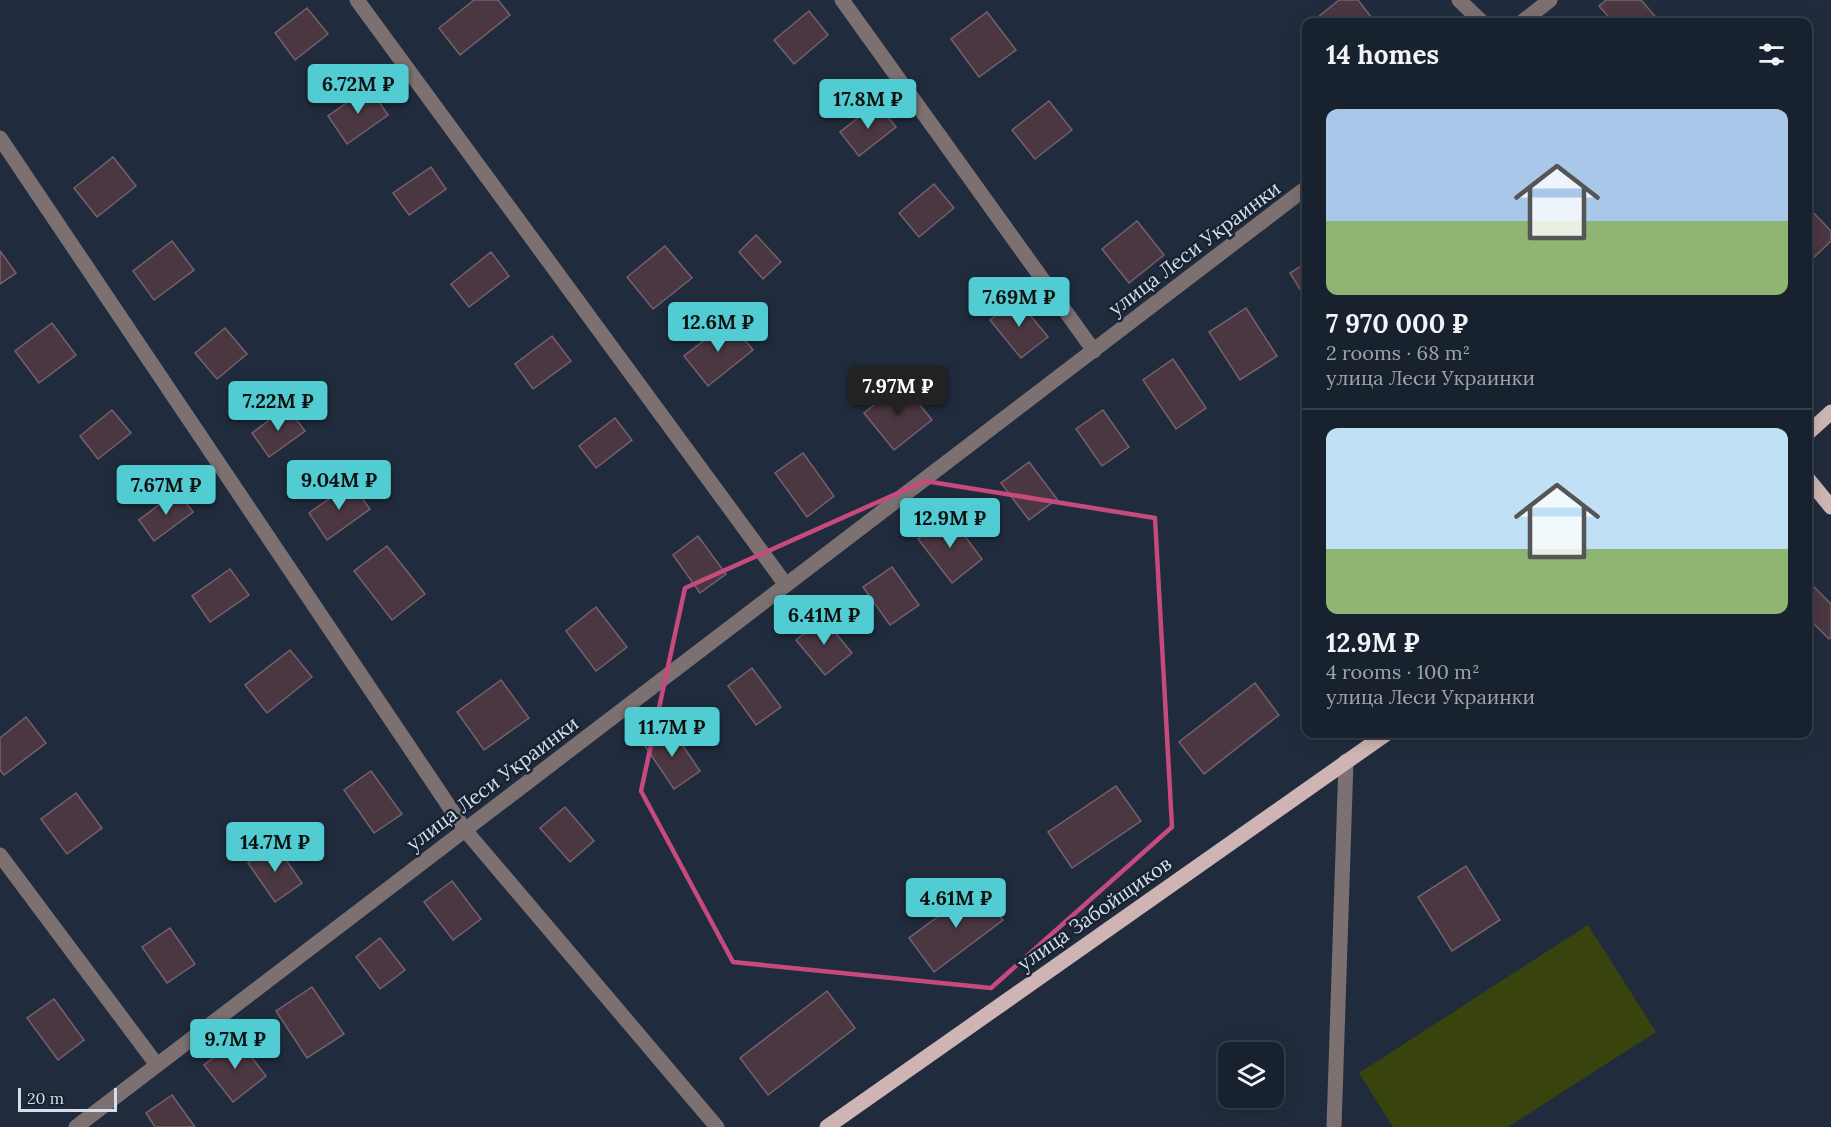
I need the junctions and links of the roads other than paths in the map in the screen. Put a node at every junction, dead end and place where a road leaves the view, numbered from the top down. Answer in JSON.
{"nodes":[{"id":1,"x":357,"y":0,"type":"edge"},
{"id":2,"x":842,"y":0,"type":"edge"},
{"id":3,"x":1459,"y":0,"type":"edge"},
{"id":4,"x":1550,"y":0,"type":"edge"},
{"id":5,"x":1478,"y":18,"type":"edge"},
{"id":6,"x":1527,"y":18,"type":"edge"},
{"id":7,"x":0,"y":138,"type":"edge"},
{"id":8,"x":1302,"y":191,"type":"edge"},
{"id":9,"x":1094,"y":351,"type":"junction"},
{"id":10,"x":1831,"y":412,"type":"edge"},
{"id":11,"x":1812,"y":429,"type":"edge"},
{"id":12,"x":1812,"y":484,"type":"edge"},
{"id":13,"x":1831,"y":507,"type":"edge"},
{"id":14,"x":786,"y":585,"type":"junction"},
{"id":15,"x":1380,"y":738,"type":"edge"},
{"id":16,"x":1346,"y":762,"type":"junction"},
{"id":17,"x":465,"y":830,"type":"junction"},
{"id":18,"x":0,"y":855,"type":"edge"},
{"id":19,"x":157,"y":1065,"type":"junction"},
{"id":20,"x":76,"y":1127,"type":"edge"},
{"id":21,"x":717,"y":1127,"type":"edge"},
{"id":22,"x":827,"y":1127,"type":"edge"},
{"id":23,"x":1334,"y":1127,"type":"edge"}],
"edges":[{"from":1,"to":14,"type":"street"},
{"from":2,"to":9,"type":"street"},
{"from":3,"to":5,"type":"street"},
{"from":4,"to":6,"type":"street"},
{"from":7,"to":17,"type":"street"},
{"from":8,"to":9,"type":"street","name":"улица Леси Украинки"},
{"from":9,"to":14,"type":"street","name":"улица Леси Украинки"},
{"from":10,"to":11,"type":"main road"},
{"from":12,"to":13,"type":"main road"},
{"from":14,"to":17,"type":"street","name":"улица Леси Украинки"},
{"from":15,"to":16,"type":"main road","name":"улица Забойщиков"},
{"from":16,"to":22,"type":"main road","name":"улица Забойщиков"},
{"from":16,"to":23,"type":"street"},
{"from":17,"to":19,"type":"street","name":"улица Леси Украинки"},
{"from":17,"to":21,"type":"street"},
{"from":18,"to":19,"type":"street"},
{"from":19,"to":20,"type":"street","name":"улица Леси Украинки"}]}
